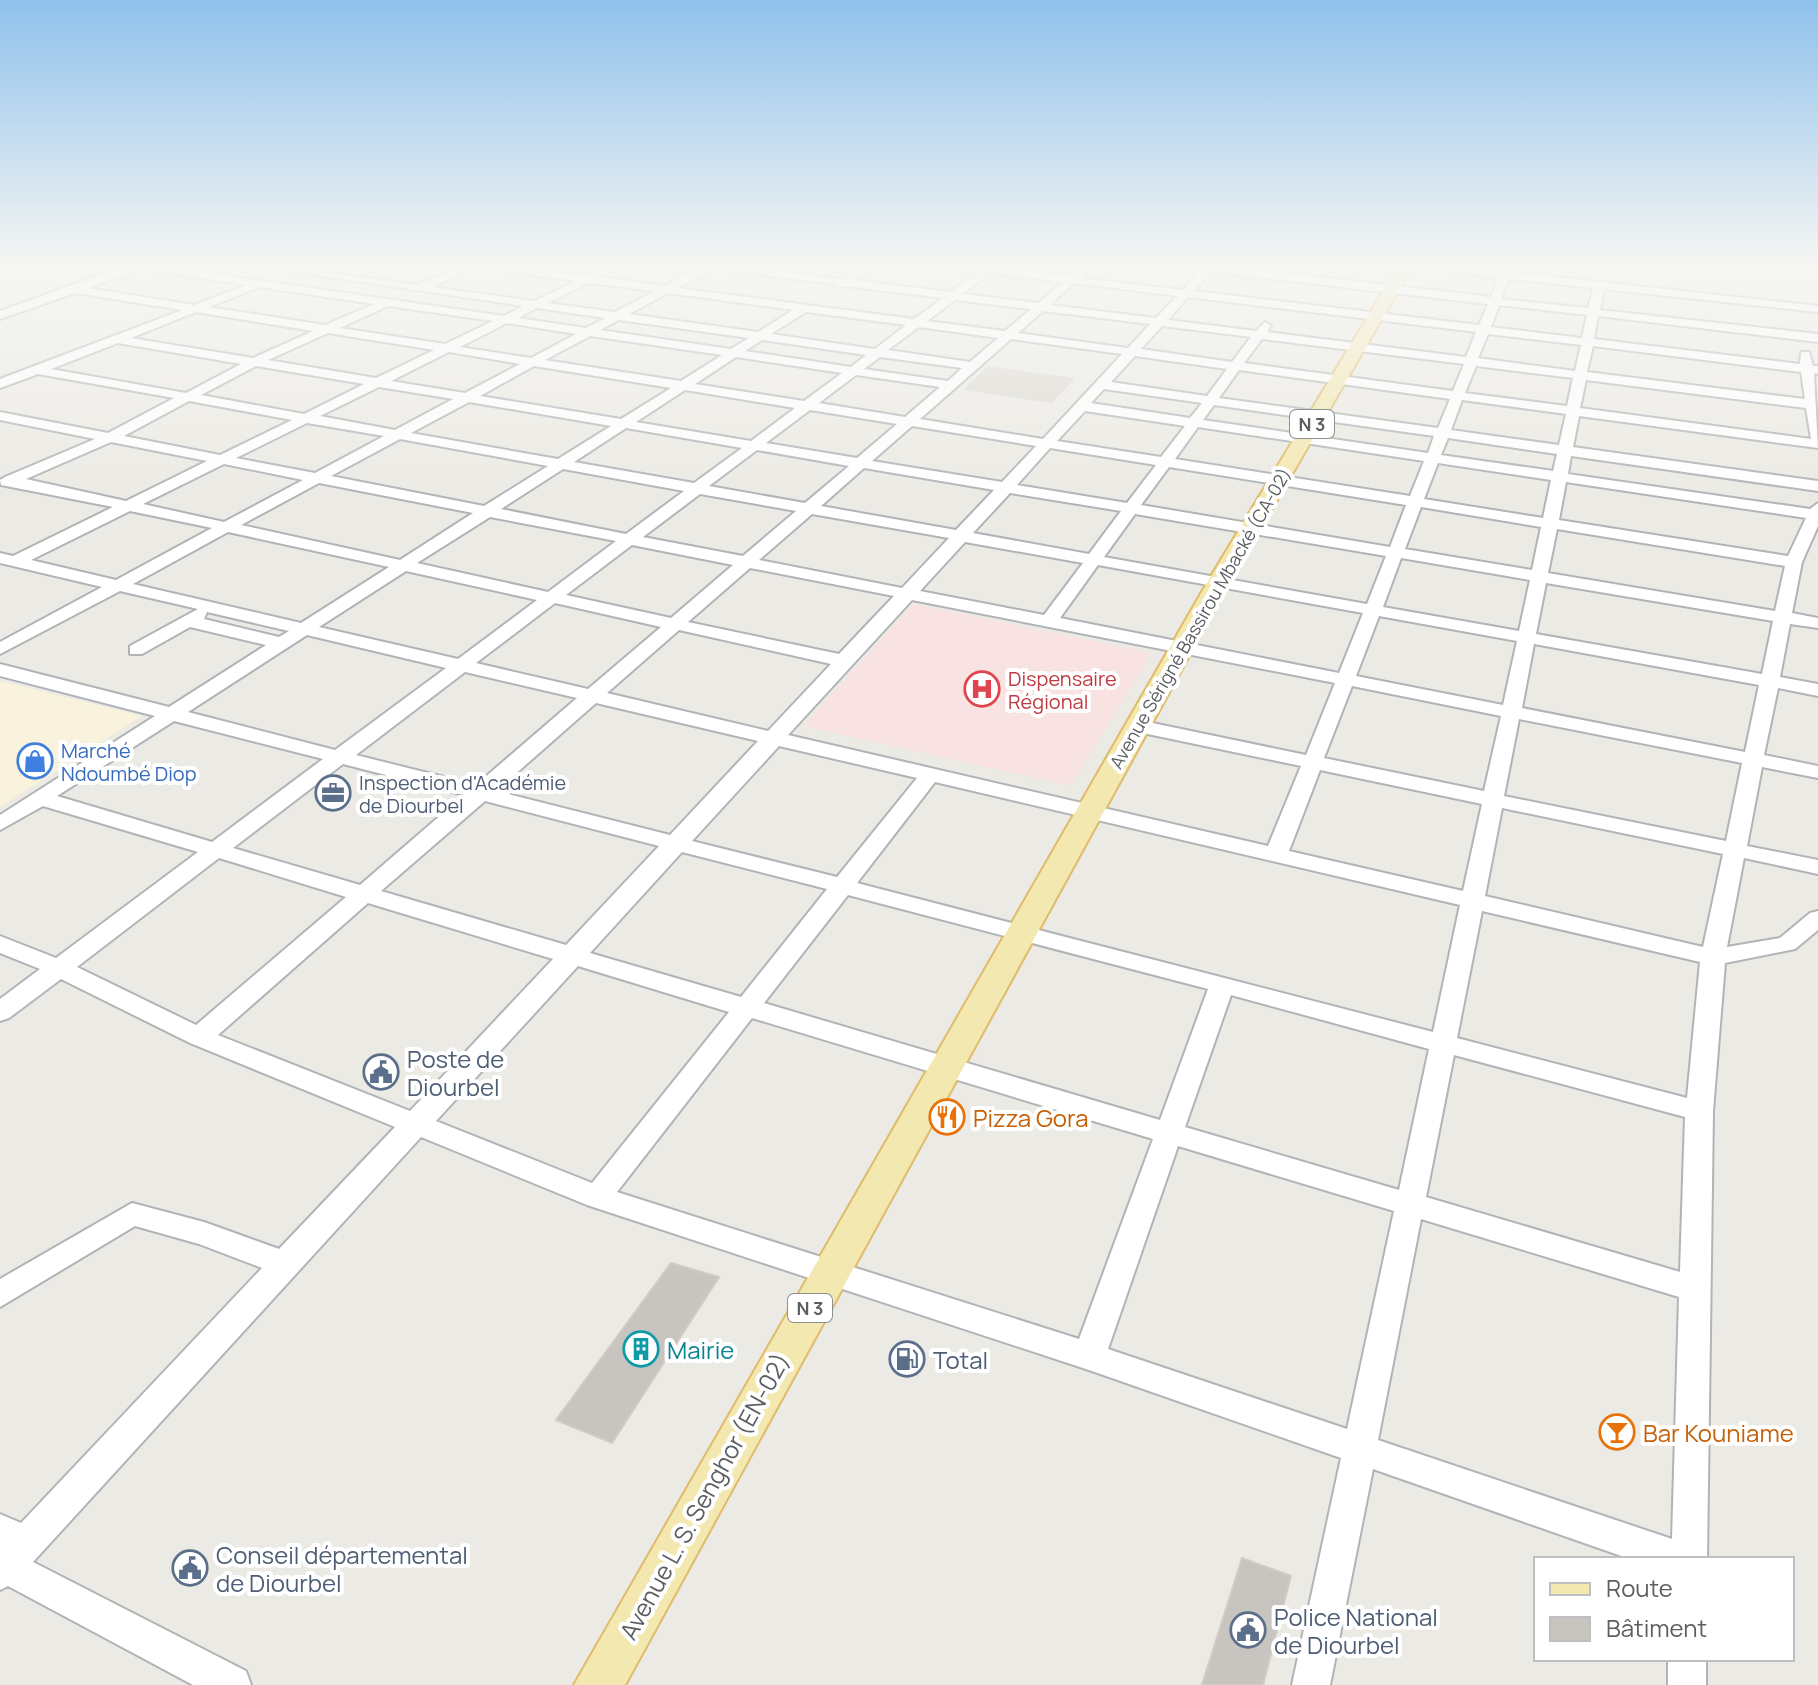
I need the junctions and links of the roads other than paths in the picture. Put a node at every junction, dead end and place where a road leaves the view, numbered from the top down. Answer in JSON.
{"nodes":[{"id":1,"x":105,"y":344,"type":"edge"},
{"id":2,"x":145,"y":344,"type":"edge"},
{"id":3,"x":294,"y":344,"type":"edge"},
{"id":4,"x":418,"y":344,"type":"edge"},
{"id":5,"x":455,"y":344,"type":"edge"},
{"id":6,"x":566,"y":344,"type":"edge"},
{"id":7,"x":668,"y":344,"type":"edge"},
{"id":8,"x":747,"y":344,"type":"edge"},
{"id":9,"x":820,"y":344,"type":"edge"},
{"id":10,"x":889,"y":344,"type":"edge"},
{"id":11,"x":997,"y":344,"type":"edge"},
{"id":12,"x":1070,"y":344,"type":"edge"},
{"id":13,"x":1139,"y":344,"type":"edge"},
{"id":14,"x":1252,"y":344,"type":"edge"},
{"id":15,"x":1324,"y":344,"type":"edge"},
{"id":16,"x":1359,"y":344,"type":"edge"},
{"id":17,"x":1477,"y":344,"type":"edge"},
{"id":18,"x":1587,"y":344,"type":"edge"},
{"id":19,"x":1601,"y":344,"type":"edge"},
{"id":20,"x":1805,"y":344,"type":"edge"},
{"id":21,"x":446,"y":348,"type":"junction"},
{"id":22,"x":1357,"y":348,"type":"junction"},
{"id":23,"x":878,"y":352,"type":"junction"},
{"id":24,"x":1131,"y":352,"type":"junction"},
{"id":25,"x":733,"y":353,"type":"junction"},
{"id":26,"x":254,"y":362,"type":"junction"},
{"id":27,"x":531,"y":362,"type":"junction"},
{"id":28,"x":1470,"y":362,"type":"junction"},
{"id":29,"x":972,"y":366,"type":"junction"},
{"id":30,"x":1235,"y":366,"type":"junction"},
{"id":31,"x":1813,"y":369,"type":"edge"},
{"id":32,"x":38,"y":370,"type":"junction"},
{"id":33,"x":853,"y":371,"type":"junction"},
{"id":34,"x":1580,"y":375,"type":"junction"},
{"id":35,"x":1338,"y":380,"type":"junction"},
{"id":36,"x":378,"y":382,"type":"junction"},
{"id":37,"x":0,"y":384,"type":"edge"},
{"id":38,"x":950,"y":385,"type":"junction"},
{"id":39,"x":1101,"y":385,"type":"junction"},
{"id":40,"x":682,"y":386,"type":"junction"},
{"id":41,"x":1457,"y":396,"type":"junction"},
{"id":42,"x":183,"y":397,"type":"junction"},
{"id":43,"x":466,"y":397,"type":"junction"},
{"id":44,"x":1210,"y":400,"type":"junction"},
{"id":45,"x":807,"y":405,"type":"junction"},
{"id":46,"x":1815,"y":405,"type":"edge"},
{"id":47,"x":1081,"y":406,"type":"junction"},
{"id":48,"x":1573,"y":411,"type":"junction"},
{"id":49,"x":1317,"y":415,"type":"junction"},
{"id":50,"x":0,"y":416,"type":"edge"},
{"id":51,"x":305,"y":418,"type":"junction"},
{"id":52,"x":908,"y":422,"type":"junction"},
{"id":53,"x":623,"y":423,"type":"junction"},
{"id":54,"x":1194,"y":423,"type":"junction"},
{"id":55,"x":1443,"y":433,"type":"junction"},
{"id":56,"x":397,"y":435,"type":"junction"},
{"id":57,"x":109,"y":438,"type":"junction"},
{"id":58,"x":1303,"y":439,"type":"junction"},
{"id":59,"x":1818,"y":442,"type":"edge"},
{"id":60,"x":1046,"y":443,"type":"junction"},
{"id":61,"x":754,"y":445,"type":"junction"},
{"id":62,"x":1566,"y":451,"type":"junction"},
{"id":63,"x":1432,"y":458,"type":"junction"},
{"id":64,"x":221,"y":460,"type":"junction"},
{"id":65,"x":1165,"y":462,"type":"junction"},
{"id":66,"x":860,"y":463,"type":"junction"},
{"id":67,"x":560,"y":464,"type":"junction"},
{"id":68,"x":1559,"y":477,"type":"junction"},
{"id":69,"x":316,"y":478,"type":"junction"},
{"id":70,"x":1279,"y":480,"type":"junction"},
{"id":71,"x":5,"y":482,"type":"edge"},
{"id":72,"x":1818,"y":486,"type":"edge"},
{"id":73,"x":1006,"y":487,"type":"junction"},
{"id":74,"x":696,"y":489,"type":"junction"},
{"id":75,"x":1415,"y":502,"type":"junction"},
{"id":76,"x":125,"y":507,"type":"junction"},
{"id":77,"x":1131,"y":508,"type":"junction"},
{"id":78,"x":1818,"y":508,"type":"edge"},
{"id":79,"x":807,"y":509,"type":"junction"},
{"id":80,"x":486,"y":512,"type":"junction"},
{"id":81,"x":1817,"y":515,"type":"edge"},
{"id":82,"x":1549,"y":523,"type":"junction"},
{"id":83,"x":224,"y":528,"type":"junction"},
{"id":84,"x":1251,"y":528,"type":"junction"},
{"id":85,"x":960,"y":537,"type":"junction"},
{"id":86,"x":629,"y":539,"type":"junction"},
{"id":87,"x":1395,"y":552,"type":"junction"},
{"id":88,"x":1093,"y":561,"type":"junction"},
{"id":89,"x":746,"y":562,"type":"junction"},
{"id":90,"x":1794,"y":562,"type":"junction"},
{"id":91,"x":9,"y":564,"type":"edge"},
{"id":92,"x":403,"y":565,"type":"junction"},
{"id":93,"x":1538,"y":576,"type":"junction"},
{"id":94,"x":1218,"y":583,"type":"junction"},
{"id":95,"x":117,"y":586,"type":"junction"},
{"id":96,"x":906,"y":594,"type":"junction"},
{"id":97,"x":552,"y":597,"type":"junction"},
{"id":98,"x":212,"y":608,"type":"junction"},
{"id":99,"x":1372,"y":611,"type":"junction"},
{"id":100,"x":1783,"y":617,"type":"junction"},
{"id":101,"x":189,"y":621,"type":"junction"},
{"id":102,"x":1048,"y":622,"type":"junction"},
{"id":103,"x":1818,"y":623,"type":"edge"},
{"id":104,"x":674,"y":625,"type":"junction"},
{"id":105,"x":303,"y":629,"type":"junction"},
{"id":106,"x":1525,"y":639,"type":"junction"},
{"id":107,"x":281,"y":643,"type":"junction"},
{"id":108,"x":1182,"y":648,"type":"junction"},
{"id":109,"x":0,"y":649,"type":"edge"},
{"id":110,"x":136,"y":650,"type":"dead end"},
{"id":111,"x":844,"y":661,"type":"junction"},
{"id":112,"x":461,"y":666,"type":"junction"},
{"id":113,"x":0,"y":670,"type":"edge"},
{"id":114,"x":1345,"y":680,"type":"junction"},
{"id":115,"x":1770,"y":682,"type":"junction"},
{"id":116,"x":1818,"y":690,"type":"edge"},
{"id":117,"x":592,"y":696,"type":"junction"},
{"id":118,"x":1510,"y":712,"type":"junction"},
{"id":119,"x":171,"y":714,"type":"junction"},
{"id":120,"x":1138,"y":726,"type":"junction"},
{"id":121,"x":773,"y":738,"type":"junction"},
{"id":122,"x":340,"y":757,"type":"junction"},
{"id":123,"x":1754,"y":760,"type":"junction"},
{"id":124,"x":1312,"y":762,"type":"junction"},
{"id":125,"x":1818,"y":772,"type":"edge"},
{"id":126,"x":930,"y":775,"type":"junction"},
{"id":127,"x":480,"y":793,"type":"junction"},
{"id":128,"x":40,"y":798,"type":"junction"},
{"id":129,"x":1492,"y":800,"type":"junction"},
{"id":130,"x":1090,"y":812,"type":"junction"},
{"id":131,"x":0,"y":824,"type":"edge"},
{"id":132,"x":676,"y":843,"type":"junction"},
{"id":133,"x":216,"y":850,"type":"junction"},
{"id":134,"x":1736,"y":850,"type":"junction"},
{"id":135,"x":1276,"y":855,"type":"junction"},
{"id":136,"x":1818,"y":867,"type":"edge"},
{"id":137,"x":842,"y":886,"type":"junction"},
{"id":138,"x":364,"y":894,"type":"junction"},
{"id":139,"x":1472,"y":901,"type":"junction"},
{"id":140,"x":1818,"y":918,"type":"edge"},
{"id":141,"x":1022,"y":932,"type":"junction"},
{"id":142,"x":0,"y":944,"type":"edge"},
{"id":143,"x":571,"y":956,"type":"junction"},
{"id":144,"x":1713,"y":957,"type":"junction"},
{"id":145,"x":59,"y":968,"type":"junction"},
{"id":146,"x":1222,"y":985,"type":"junction"},
{"id":147,"x":746,"y":1007,"type":"junction"},
{"id":148,"x":0,"y":1012,"type":"edge"},
{"id":149,"x":199,"y":1037,"type":"junction"},
{"id":150,"x":1442,"y":1045,"type":"junction"},
{"id":151,"x":946,"y":1067,"type":"junction"},
{"id":152,"x":1699,"y":1111,"type":"junction"},
{"id":153,"x":413,"y":1126,"type":"junction"},
{"id":154,"x":1169,"y":1133,"type":"junction"},
{"id":155,"x":597,"y":1197,"type":"junction"},
{"id":156,"x":1410,"y":1204,"type":"junction"},
{"id":157,"x":285,"y":1264,"type":"junction"},
{"id":158,"x":830,"y":1273,"type":"junction"},
{"id":159,"x":1695,"y":1289,"type":"junction"},
{"id":160,"x":0,"y":1294,"type":"edge"},
{"id":161,"x":1089,"y":1356,"type":"junction"},
{"id":162,"x":1359,"y":1449,"type":"junction"},
{"id":163,"x":8,"y":1553,"type":"edge"},
{"id":164,"x":1673,"y":1557,"type":"edge"},
{"id":165,"x":1689,"y":1557,"type":"edge"},
{"id":166,"x":1687,"y":1661,"type":"edge"},
{"id":167,"x":232,"y":1685,"type":"edge"},
{"id":168,"x":598,"y":1685,"type":"edge"},
{"id":169,"x":1311,"y":1685,"type":"edge"},
{"id":170,"x":1687,"y":1685,"type":"edge"}],
"edges":[{"from":1,"to":32,"type":"street"},
{"from":2,"to":26,"type":"street"},
{"from":3,"to":26,"type":"street"},
{"from":4,"to":21,"type":"street"},
{"from":5,"to":21,"type":"street"},
{"from":6,"to":27,"type":"street"},
{"from":7,"to":25,"type":"street"},
{"from":8,"to":25,"type":"street"},
{"from":9,"to":23,"type":"street"},
{"from":10,"to":23,"type":"street"},
{"from":11,"to":29,"type":"street"},
{"from":12,"to":24,"type":"street"},
{"from":13,"to":24,"type":"street"},
{"from":14,"to":30,"type":"street"},
{"from":15,"to":22,"type":"street"},
{"from":16,"to":22,"type":"main road","name":"Avenue Sérigné Bassirou Mbacké (CA-02)","number":"N 3"},
{"from":17,"to":28,"type":"street"},
{"from":18,"to":34,"type":"street"},
{"from":19,"to":31,"type":"street"},
{"from":20,"to":31,"type":"street"},
{"from":21,"to":27,"type":"street"},
{"from":21,"to":36,"type":"street"},
{"from":22,"to":28,"type":"street"},
{"from":22,"to":35,"type":"main road","name":"Avenue Sérigné Bassirou Mbacké (CA-02)","number":"N 3"},
{"from":23,"to":29,"type":"street"},
{"from":23,"to":33,"type":"street"},
{"from":24,"to":30,"type":"street"},
{"from":24,"to":39,"type":"street"},
{"from":25,"to":33,"type":"street"},
{"from":25,"to":40,"type":"street"},
{"from":26,"to":36,"type":"street"},
{"from":26,"to":42,"type":"street"},
{"from":27,"to":40,"type":"street"},
{"from":27,"to":43,"type":"street"},
{"from":28,"to":34,"type":"street"},
{"from":28,"to":41,"type":"street"},
{"from":29,"to":38,"type":"street"},
{"from":30,"to":35,"type":"street"},
{"from":30,"to":44,"type":"street"},
{"from":31,"to":46,"type":"street"},
{"from":32,"to":37,"type":"street"},
{"from":32,"to":42,"type":"street"},
{"from":33,"to":38,"type":"street"},
{"from":33,"to":45,"type":"street"},
{"from":34,"to":46,"type":"street"},
{"from":34,"to":48,"type":"street"},
{"from":35,"to":41,"type":"street"},
{"from":35,"to":49,"type":"main road","name":"Avenue Sérigné Bassirou Mbacké (CA-02)","number":"N 3"},
{"from":36,"to":43,"type":"street"},
{"from":36,"to":51,"type":"street"},
{"from":38,"to":52,"type":"street"},
{"from":39,"to":44,"type":"street"},
{"from":39,"to":47,"type":"street"},
{"from":40,"to":45,"type":"street"},
{"from":40,"to":53,"type":"street"},
{"from":41,"to":48,"type":"street"},
{"from":41,"to":55,"type":"street"},
{"from":42,"to":51,"type":"street"},
{"from":42,"to":57,"type":"street"},
{"from":43,"to":53,"type":"street"},
{"from":43,"to":56,"type":"street"},
{"from":44,"to":49,"type":"street"},
{"from":44,"to":54,"type":"street"},
{"from":45,"to":52,"type":"street"},
{"from":45,"to":61,"type":"street"},
{"from":46,"to":59,"type":"street"},
{"from":47,"to":54,"type":"street"},
{"from":47,"to":60,"type":"street"},
{"from":48,"to":59,"type":"street"},
{"from":48,"to":62,"type":"street"},
{"from":49,"to":55,"type":"street"},
{"from":49,"to":58,"type":"main road","name":"Avenue Sérigné Bassirou Mbacké (CA-02)","number":"N 3"},
{"from":50,"to":57,"type":"street"},
{"from":51,"to":56,"type":"street"},
{"from":51,"to":64,"type":"street"},
{"from":52,"to":60,"type":"street"},
{"from":52,"to":66,"type":"street"},
{"from":53,"to":61,"type":"street"},
{"from":53,"to":67,"type":"street"},
{"from":54,"to":58,"type":"street"},
{"from":54,"to":65,"type":"street"},
{"from":55,"to":62,"type":"street"},
{"from":55,"to":63,"type":"street"},
{"from":56,"to":67,"type":"street"},
{"from":56,"to":69,"type":"street"},
{"from":57,"to":64,"type":"street"},
{"from":57,"to":71,"type":"street"},
{"from":58,"to":63,"type":"street"},
{"from":58,"to":70,"type":"main road","name":"Avenue Sérigné Bassirou Mbacké (CA-02)","number":"N 3"},
{"from":60,"to":65,"type":"street"},
{"from":60,"to":73,"type":"street"},
{"from":61,"to":66,"type":"street"},
{"from":61,"to":74,"type":"street"},
{"from":62,"to":68,"type":"street"},
{"from":62,"to":72,"type":"street"},
{"from":63,"to":68,"type":"street"},
{"from":63,"to":75,"type":"street"},
{"from":64,"to":69,"type":"street"},
{"from":64,"to":76,"type":"street"},
{"from":65,"to":70,"type":"street"},
{"from":65,"to":77,"type":"street"},
{"from":66,"to":73,"type":"street"},
{"from":66,"to":79,"type":"street"},
{"from":67,"to":74,"type":"street"},
{"from":67,"to":80,"type":"street"},
{"from":68,"to":81,"type":"street"},
{"from":68,"to":82,"type":"street"},
{"from":69,"to":80,"type":"street"},
{"from":69,"to":83,"type":"street"},
{"from":70,"to":75,"type":"street"},
{"from":70,"to":84,"type":"main road","name":"Avenue Sérigné Bassirou Mbacké (CA-02)","number":"N 3"},
{"from":71,"to":76,"type":"street"},
{"from":73,"to":77,"type":"street"},
{"from":73,"to":85,"type":"street"},
{"from":74,"to":79,"type":"street"},
{"from":74,"to":86,"type":"street"},
{"from":75,"to":82,"type":"street"},
{"from":75,"to":87,"type":"street"},
{"from":76,"to":83,"type":"street"},
{"from":76,"to":91,"type":"street"},
{"from":77,"to":84,"type":"street"},
{"from":77,"to":88,"type":"street"},
{"from":78,"to":81,"type":"street"},
{"from":79,"to":85,"type":"street"},
{"from":79,"to":89,"type":"street"},
{"from":80,"to":86,"type":"street"},
{"from":80,"to":92,"type":"street"},
{"from":81,"to":90,"type":"street"},
{"from":82,"to":90,"type":"street"},
{"from":82,"to":93,"type":"street"},
{"from":83,"to":92,"type":"street"},
{"from":83,"to":95,"type":"street"},
{"from":84,"to":87,"type":"street"},
{"from":84,"to":94,"type":"main road","name":"Avenue Sérigné Bassirou Mbacké (CA-02)","number":"N 3"},
{"from":85,"to":88,"type":"street"},
{"from":85,"to":96,"type":"street"},
{"from":86,"to":89,"type":"street"},
{"from":86,"to":97,"type":"street"},
{"from":87,"to":93,"type":"street"},
{"from":87,"to":99,"type":"street"},
{"from":88,"to":94,"type":"street"},
{"from":88,"to":102,"type":"street"},
{"from":89,"to":96,"type":"street"},
{"from":89,"to":104,"type":"street"},
{"from":90,"to":100,"type":"street"},
{"from":91,"to":95,"type":"street"},
{"from":92,"to":97,"type":"street"},
{"from":92,"to":105,"type":"street"},
{"from":93,"to":100,"type":"street"},
{"from":93,"to":106,"type":"street"},
{"from":94,"to":99,"type":"street"},
{"from":94,"to":108,"type":"main road","name":"Avenue Sérigné Bassirou Mbacké (CA-02)","number":"N 3"},
{"from":95,"to":98,"type":"street"},
{"from":95,"to":109,"type":"street"},
{"from":96,"to":102,"type":"street"},
{"from":96,"to":111,"type":"street"},
{"from":97,"to":104,"type":"street"},
{"from":97,"to":112,"type":"street"},
{"from":98,"to":101,"type":"street"},
{"from":98,"to":105,"type":"street"},
{"from":99,"to":106,"type":"street"},
{"from":99,"to":114,"type":"street"},
{"from":100,"to":103,"type":"street"},
{"from":100,"to":115,"type":"street"},
{"from":101,"to":107,"type":"street"},
{"from":101,"to":110,"type":"street"},
{"from":102,"to":108,"type":"street"},
{"from":104,"to":111,"type":"street"},
{"from":104,"to":117,"type":"street"},
{"from":105,"to":107,"type":"street"},
{"from":105,"to":112,"type":"street"},
{"from":106,"to":115,"type":"street"},
{"from":106,"to":118,"type":"street"},
{"from":107,"to":119,"type":"street"},
{"from":108,"to":114,"type":"street"},
{"from":108,"to":120,"type":"main road","name":"Avenue Sérigné Bassirou Mbacké (CA-02)","number":"N 3"},
{"from":111,"to":121,"type":"street"},
{"from":112,"to":117,"type":"street"},
{"from":112,"to":122,"type":"street"},
{"from":113,"to":119,"type":"street"},
{"from":114,"to":118,"type":"street"},
{"from":114,"to":124,"type":"street"},
{"from":115,"to":116,"type":"street"},
{"from":115,"to":123,"type":"street"},
{"from":117,"to":121,"type":"street"},
{"from":117,"to":127,"type":"street"},
{"from":118,"to":123,"type":"street"},
{"from":118,"to":129,"type":"street"},
{"from":119,"to":122,"type":"street"},
{"from":119,"to":128,"type":"street"},
{"from":120,"to":124,"type":"street"},
{"from":120,"to":130,"type":"main road","name":"Avenue Sérigné Bassirou Mbacké (CA-02)","number":"N 3"},
{"from":121,"to":126,"type":"street"},
{"from":121,"to":132,"type":"street"},
{"from":122,"to":127,"type":"street"},
{"from":122,"to":133,"type":"street"},
{"from":123,"to":125,"type":"street"},
{"from":123,"to":134,"type":"street"},
{"from":124,"to":129,"type":"street"},
{"from":124,"to":135,"type":"street"},
{"from":126,"to":130,"type":"street"},
{"from":126,"to":137,"type":"street"},
{"from":127,"to":132,"type":"street"},
{"from":127,"to":138,"type":"street"},
{"from":128,"to":131,"type":"street"},
{"from":128,"to":133,"type":"street"},
{"from":129,"to":134,"type":"street"},
{"from":129,"to":139,"type":"street"},
{"from":130,"to":135,"type":"street"},
{"from":130,"to":141,"type":"main road","name":"Avenue Sérigné Bassirou Mbacké (CA-02)","number":"N 3"},
{"from":132,"to":137,"type":"street"},
{"from":132,"to":143,"type":"street"},
{"from":133,"to":138,"type":"street"},
{"from":133,"to":145,"type":"street"},
{"from":134,"to":136,"type":"street"},
{"from":134,"to":144,"type":"street"},
{"from":135,"to":139,"type":"street"},
{"from":137,"to":141,"type":"street"},
{"from":137,"to":147,"type":"street"},
{"from":138,"to":143,"type":"street"},
{"from":138,"to":149,"type":"street"},
{"from":139,"to":144,"type":"street"},
{"from":139,"to":150,"type":"street"},
{"from":140,"to":144,"type":"street"},
{"from":141,"to":146,"type":"street"},
{"from":141,"to":151,"type":"main road","name":"Avenue L. S. Senghor (EN-02)","number":"N 3"},
{"from":142,"to":145,"type":"street"},
{"from":143,"to":147,"type":"street"},
{"from":143,"to":153,"type":"street"},
{"from":144,"to":152,"type":"street"},
{"from":145,"to":148,"type":"street"},
{"from":145,"to":149,"type":"street"},
{"from":146,"to":150,"type":"street"},
{"from":146,"to":154,"type":"street"},
{"from":147,"to":151,"type":"street"},
{"from":147,"to":155,"type":"street"},
{"from":149,"to":153,"type":"street"},
{"from":150,"to":152,"type":"street"},
{"from":150,"to":156,"type":"street"},
{"from":151,"to":154,"type":"street"},
{"from":151,"to":158,"type":"main road","name":"Avenue L. S. Senghor (EN-02)","number":"N 3"},
{"from":152,"to":159,"type":"street"},
{"from":153,"to":155,"type":"street"},
{"from":153,"to":157,"type":"street"},
{"from":154,"to":156,"type":"street"},
{"from":154,"to":161,"type":"street"},
{"from":155,"to":158,"type":"street"},
{"from":156,"to":159,"type":"street"},
{"from":156,"to":162,"type":"street"},
{"from":157,"to":160,"type":"street"},
{"from":157,"to":163,"type":"street"},
{"from":158,"to":161,"type":"street"},
{"from":158,"to":168,"type":"main road","name":"Avenue L. S. Senghor (EN-02)","number":"N 3"},
{"from":159,"to":165,"type":"street"},
{"from":161,"to":162,"type":"street"},
{"from":162,"to":164,"type":"street"},
{"from":162,"to":169,"type":"street"},
{"from":163,"to":167,"type":"street"},
{"from":166,"to":170,"type":"street"}]}
